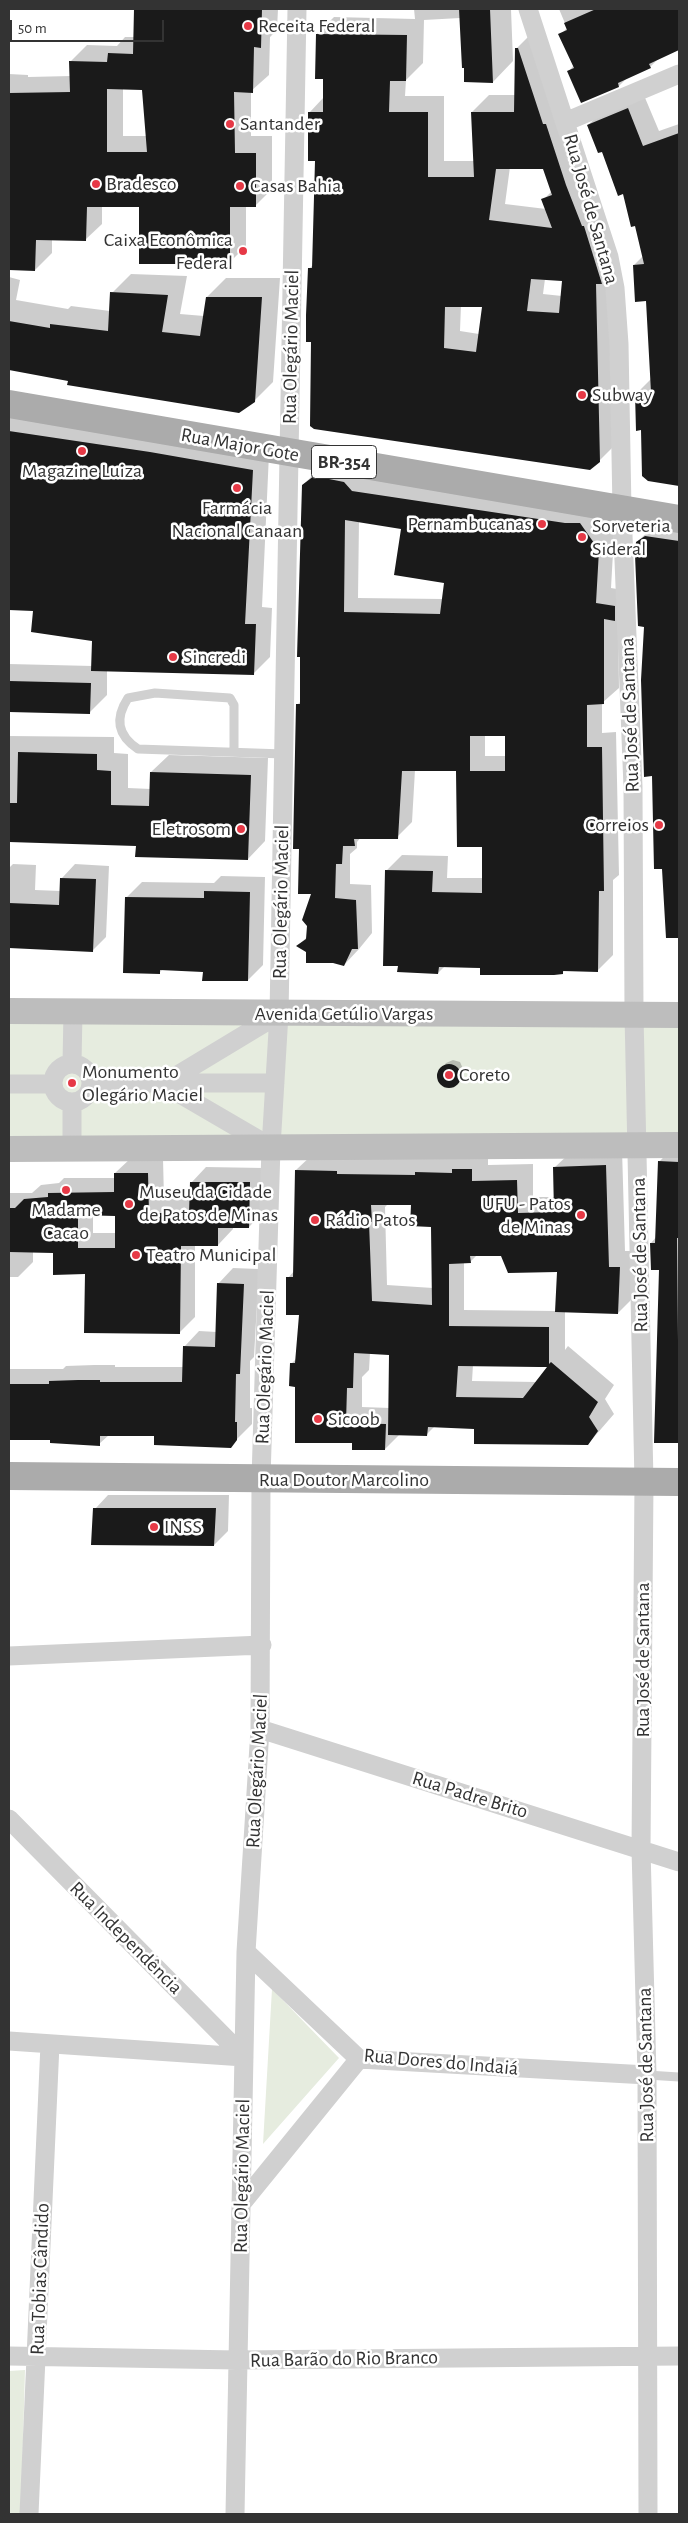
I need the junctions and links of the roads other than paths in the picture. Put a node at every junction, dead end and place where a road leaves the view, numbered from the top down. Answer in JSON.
{"nodes":[{"id":1,"x":297,"y":9,"type":"edge"},
{"id":2,"x":528,"y":9,"type":"edge"},
{"id":3,"x":679,"y":74,"type":"edge"},
{"id":4,"x":565,"y":122,"type":"junction"},
{"id":5,"x":9,"y":404,"type":"edge"},
{"id":6,"x":290,"y":453,"type":"junction"},
{"id":7,"x":622,"y":510,"type":"junction"},
{"id":8,"x":679,"y":519,"type":"edge"},
{"id":9,"x":234,"y":752,"type":"junction"},
{"id":10,"x":284,"y":754,"type":"junction"},
{"id":11,"x":9,"y":1011,"type":"edge"},
{"id":12,"x":73,"y":1011,"type":"junction"},
{"id":13,"x":279,"y":1014,"type":"junction"},
{"id":14,"x":634,"y":1014,"type":"junction"},
{"id":15,"x":679,"y":1016,"type":"edge"},
{"id":16,"x":72,"y":1064,"type":"junction"},
{"id":17,"x":91,"y":1083,"type":"junction"},
{"id":18,"x":275,"y":1083,"type":"junction"},
{"id":19,"x":9,"y":1084,"type":"edge"},
{"id":20,"x":53,"y":1084,"type":"junction"},
{"id":21,"x":163,"y":1084,"type":"junction"},
{"id":22,"x":72,"y":1102,"type":"junction"},
{"id":23,"x":637,"y":1145,"type":"junction"},
{"id":24,"x":679,"y":1145,"type":"edge"},
{"id":25,"x":271,"y":1147,"type":"junction"},
{"id":26,"x":72,"y":1148,"type":"junction"},
{"id":27,"x":9,"y":1149,"type":"edge"},
{"id":28,"x":9,"y":1476,"type":"edge"},
{"id":29,"x":261,"y":1479,"type":"junction"},
{"id":30,"x":644,"y":1482,"type":"junction"},
{"id":31,"x":679,"y":1482,"type":"edge"},
{"id":32,"x":262,"y":1645,"type":"junction"},
{"id":33,"x":9,"y":1656,"type":"edge"},
{"id":34,"x":260,"y":1729,"type":"junction"},
{"id":35,"x":9,"y":1819,"type":"edge"},
{"id":36,"x":641,"y":1849,"type":"junction"},
{"id":37,"x":679,"y":1862,"type":"edge"},
{"id":38,"x":246,"y":1952,"type":"junction"},
{"id":39,"x":9,"y":2040,"type":"edge"},
{"id":40,"x":50,"y":2044,"type":"junction"},
{"id":41,"x":244,"y":2057,"type":"junction"},
{"id":42,"x":359,"y":2059,"type":"junction"},
{"id":43,"x":647,"y":2075,"type":"junction"},
{"id":44,"x":679,"y":2077,"type":"edge"},
{"id":45,"x":242,"y":2203,"type":"junction"},
{"id":46,"x":9,"y":2356,"type":"edge"},
{"id":47,"x":38,"y":2356,"type":"junction"},
{"id":48,"x":649,"y":2356,"type":"junction"},
{"id":49,"x":679,"y":2356,"type":"edge"},
{"id":50,"x":238,"y":2360,"type":"junction"},
{"id":51,"x":29,"y":2514,"type":"edge"},
{"id":52,"x":235,"y":2514,"type":"edge"},
{"id":53,"x":648,"y":2514,"type":"edge"}],
"edges":[{"from":1,"to":6,"type":"street","name":"Rua Olegário Maciel"},
{"from":2,"to":4,"type":"street","name":"Rua José de Santana"},
{"from":3,"to":4,"type":"street"},
{"from":4,"to":7,"type":"street","name":"Rua José de Santana"},
{"from":5,"to":6,"type":"main road","name":"Rua Major Gote","number":"BR-354"},
{"from":6,"to":7,"type":"main road","name":"Rua Major Gote","number":"BR-354"},
{"from":6,"to":10,"type":"street","name":"Rua Olegário Maciel"},
{"from":7,"to":8,"type":"main road","name":"Rua Major Gote","number":"BR-354"},
{"from":7,"to":14,"type":"street","name":"Rua José de Santana"},
{"from":9,"to":9,"type":"lane"},
{"from":9,"to":10,"type":"lane"},
{"from":10,"to":13,"type":"street","name":"Rua Olegário Maciel"},
{"from":11,"to":12,"type":"street","name":"Avenida Getúlio Vargas"},
{"from":12,"to":13,"type":"street","name":"Avenida Getúlio Vargas"},
{"from":12,"to":16,"type":"street"},
{"from":13,"to":14,"type":"street","name":"Avenida Getúlio Vargas"},
{"from":13,"to":18,"type":"street","name":"Rua Olegário Maciel"},
{"from":13,"to":21,"type":"street"},
{"from":14,"to":15,"type":"street","name":"Avenida Getúlio Vargas"},
{"from":14,"to":23,"type":"street","name":"Rua José de Santana"},
{"from":16,"to":17,"type":"street"},
{"from":16,"to":20,"type":"street"},
{"from":17,"to":21,"type":"street"},
{"from":17,"to":22,"type":"street"},
{"from":18,"to":21,"type":"street"},
{"from":18,"to":25,"type":"street","name":"Rua Olegário Maciel"},
{"from":19,"to":20,"type":"street"},
{"from":20,"to":22,"type":"street"},
{"from":21,"to":25,"type":"street"},
{"from":22,"to":26,"type":"street"},
{"from":23,"to":24,"type":"street"},
{"from":23,"to":25,"type":"street"},
{"from":23,"to":30,"type":"street","name":"Rua José de Santana"},
{"from":25,"to":26,"type":"street"},
{"from":25,"to":29,"type":"street","name":"Rua Olegário Maciel"},
{"from":26,"to":27,"type":"street"},
{"from":28,"to":29,"type":"main road","name":"Rua Doutor Marcolino"},
{"from":29,"to":30,"type":"main road","name":"Rua Doutor Marcolino"},
{"from":29,"to":32,"type":"street","name":"Rua Olegário Maciel"},
{"from":30,"to":31,"type":"main road","name":"Rua Doutor Marcolino"},
{"from":30,"to":36,"type":"street","name":"Rua José de Santana"},
{"from":32,"to":33,"type":"street"},
{"from":32,"to":34,"type":"street","name":"Rua Olegário Maciel"},
{"from":34,"to":36,"type":"street","name":"Rua Padre Brito"},
{"from":34,"to":38,"type":"street","name":"Rua Olegário Maciel"},
{"from":35,"to":41,"type":"street","name":"Rua Independência"},
{"from":36,"to":37,"type":"street","name":"Rua Padre Brito"},
{"from":36,"to":43,"type":"street","name":"Rua José de Santana"},
{"from":38,"to":41,"type":"street","name":"Rua Olegário Maciel"},
{"from":38,"to":42,"type":"street","name":"Rua Dores do Indaiá"},
{"from":39,"to":40,"type":"street"},
{"from":40,"to":41,"type":"street"},
{"from":40,"to":47,"type":"street","name":"Rua Tobias Cândido"},
{"from":41,"to":45,"type":"street","name":"Rua Olegário Maciel"},
{"from":42,"to":43,"type":"street","name":"Rua Dores do Indaiá"},
{"from":42,"to":45,"type":"street"},
{"from":43,"to":44,"type":"lane"},
{"from":43,"to":48,"type":"street","name":"Rua José de Santana"},
{"from":45,"to":50,"type":"street","name":"Rua Olegário Maciel"},
{"from":46,"to":47,"type":"street","name":"Rua Barão do Rio Branco"},
{"from":47,"to":50,"type":"street","name":"Rua Barão do Rio Branco"},
{"from":47,"to":51,"type":"street","name":"Rua Tobias Cândido"},
{"from":48,"to":49,"type":"street","name":"Rua Barão do Rio Branco"},
{"from":48,"to":50,"type":"street","name":"Rua Barão do Rio Branco"},
{"from":48,"to":53,"type":"street","name":"Rua José de Santana"},
{"from":50,"to":52,"type":"street","name":"Rua Olegário Maciel"}]}
